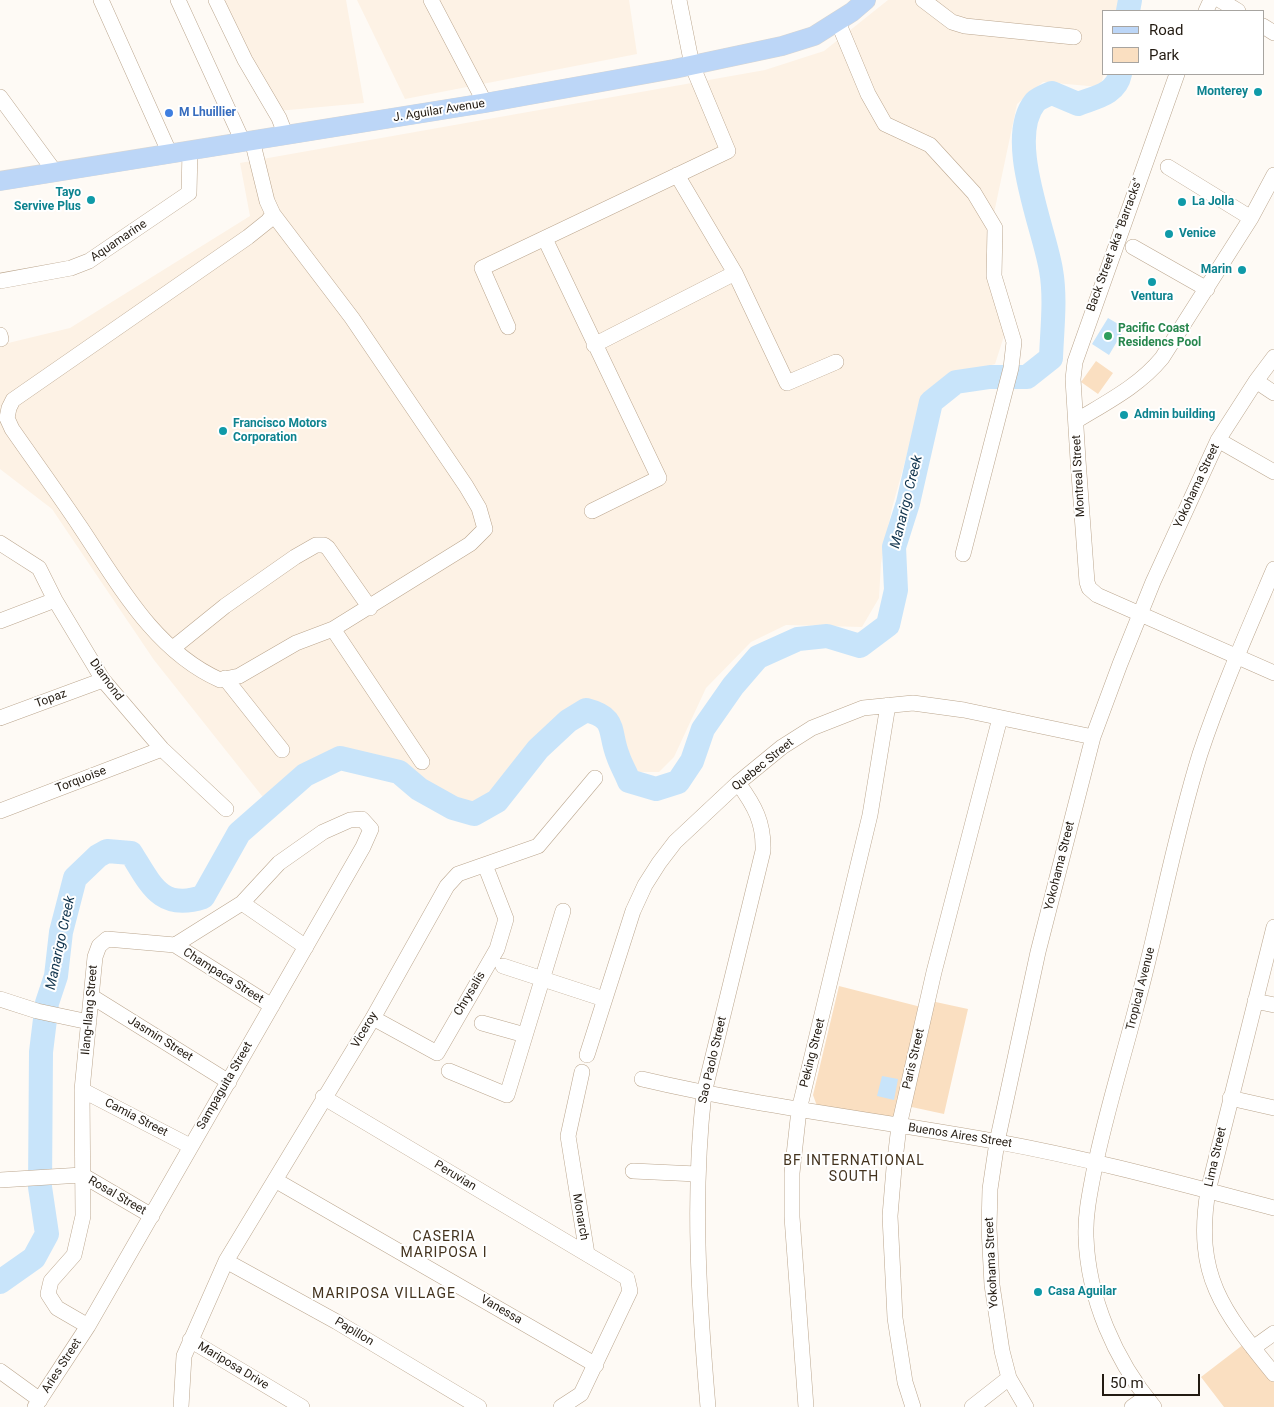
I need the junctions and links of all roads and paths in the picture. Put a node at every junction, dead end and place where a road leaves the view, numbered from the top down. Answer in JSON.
{"nodes":[{"id":1,"x":101,"y":0,"type":"edge"},
{"id":2,"x":178,"y":0,"type":"edge"},
{"id":3,"x":216,"y":0,"type":"edge"},
{"id":4,"x":431,"y":0,"type":"edge"},
{"id":5,"x":679,"y":0,"type":"edge"},
{"id":6,"x":866,"y":0,"type":"edge"},
{"id":7,"x":923,"y":0,"type":"edge"},
{"id":8,"x":1220,"y":0,"type":"edge"},
{"id":9,"x":1236,"y":10,"type":"edge"},
{"id":10,"x":838,"y":22,"type":"junction"},
{"id":11,"x":1074,"y":37,"type":"dead end"},
{"id":12,"x":692,"y":65,"type":"junction"},
{"id":13,"x":1177,"y":75,"type":"edge"},
{"id":14,"x":0,"y":97,"type":"edge"},
{"id":15,"x":485,"y":103,"type":"junction"},
{"id":16,"x":286,"y":136,"type":"junction"},
{"id":17,"x":248,"y":141,"type":"junction"},
{"id":18,"x":190,"y":150,"type":"junction"},
{"id":19,"x":170,"y":154,"type":"junction"},
{"id":20,"x":1168,"y":167,"type":"dead end"},
{"id":21,"x":55,"y":172,"type":"junction"},
{"id":22,"x":677,"y":175,"type":"junction"},
{"id":23,"x":1274,"y":176,"type":"edge"},
{"id":24,"x":0,"y":181,"type":"edge"},
{"id":25,"x":273,"y":214,"type":"junction"},
{"id":26,"x":1251,"y":218,"type":"junction"},
{"id":27,"x":545,"y":239,"type":"junction"},
{"id":28,"x":1132,"y":247,"type":"dead end"},
{"id":29,"x":735,"y":274,"type":"junction"},
{"id":30,"x":0,"y":281,"type":"edge"},
{"id":31,"x":1207,"y":289,"type":"junction"},
{"id":32,"x":508,"y":327,"type":"dead end"},
{"id":33,"x":0,"y":335,"type":"edge"},
{"id":34,"x":1,"y":339,"type":"edge"},
{"id":35,"x":594,"y":345,"type":"junction"},
{"id":36,"x":1274,"y":358,"type":"edge"},
{"id":37,"x":836,"y":362,"type":"dead end"},
{"id":38,"x":1256,"y":381,"type":"junction"},
{"id":39,"x":1274,"y":393,"type":"edge"},
{"id":40,"x":1076,"y":421,"type":"junction"},
{"id":41,"x":1218,"y":440,"type":"junction"},
{"id":42,"x":1274,"y":472,"type":"edge"},
{"id":43,"x":592,"y":511,"type":"dead end"},
{"id":44,"x":0,"y":543,"type":"edge"},
{"id":45,"x":964,"y":554,"type":"dead end"},
{"id":46,"x":1274,"y":569,"type":"edge"},
{"id":47,"x":55,"y":600,"type":"junction"},
{"id":48,"x":370,"y":608,"type":"junction"},
{"id":49,"x":1140,"y":616,"type":"junction"},
{"id":50,"x":0,"y":621,"type":"edge"},
{"id":51,"x":333,"y":629,"type":"junction"},
{"id":52,"x":172,"y":648,"type":"junction"},
{"id":53,"x":1236,"y":658,"type":"junction"},
{"id":54,"x":1274,"y":673,"type":"edge"},
{"id":55,"x":226,"y":678,"type":"junction"},
{"id":56,"x":103,"y":680,"type":"junction"},
{"id":57,"x":888,"y":705,"type":"junction"},
{"id":58,"x":0,"y":718,"type":"edge"},
{"id":59,"x":1000,"y":718,"type":"junction"},
{"id":60,"x":1093,"y":737,"type":"junction"},
{"id":61,"x":162,"y":749,"type":"junction"},
{"id":62,"x":282,"y":750,"type":"dead end"},
{"id":63,"x":422,"y":762,"type":"dead end"},
{"id":64,"x":595,"y":778,"type":"dead end"},
{"id":65,"x":738,"y":783,"type":"junction"},
{"id":66,"x":226,"y":809,"type":"dead end"},
{"id":67,"x":0,"y":811,"type":"edge"},
{"id":68,"x":485,"y":865,"type":"junction"},
{"id":69,"x":242,"y":902,"type":"junction"},
{"id":70,"x":563,"y":911,"type":"dead end"},
{"id":71,"x":1274,"y":927,"type":"edge"},
{"id":72,"x":175,"y":945,"type":"junction"},
{"id":73,"x":306,"y":947,"type":"junction"},
{"id":74,"x":503,"y":966,"type":"dead end"},
{"id":75,"x":542,"y":979,"type":"junction"},
{"id":76,"x":91,"y":996,"type":"junction"},
{"id":77,"x":0,"y":999,"type":"edge"},
{"id":78,"x":604,"y":999,"type":"junction"},
{"id":79,"x":1255,"y":1001,"type":"junction"},
{"id":80,"x":1274,"y":1005,"type":"edge"},
{"id":81,"x":272,"y":1006,"type":"junction"},
{"id":82,"x":373,"y":1018,"type":"junction"},
{"id":83,"x":89,"y":1022,"type":"junction"},
{"id":84,"x":482,"y":1022,"type":"dead end"},
{"id":85,"x":525,"y":1035,"type":"junction"},
{"id":86,"x":587,"y":1055,"type":"dead end"},
{"id":87,"x":449,"y":1071,"type":"dead end"},
{"id":88,"x":582,"y":1072,"type":"dead end"},
{"id":89,"x":642,"y":1079,"type":"dead end"},
{"id":90,"x":229,"y":1082,"type":"junction"},
{"id":91,"x":82,"y":1090,"type":"junction"},
{"id":92,"x":704,"y":1094,"type":"junction"},
{"id":93,"x":323,"y":1097,"type":"junction"},
{"id":94,"x":1230,"y":1098,"type":"junction"},
{"id":95,"x":1274,"y":1108,"type":"edge"},
{"id":96,"x":799,"y":1110,"type":"junction"},
{"id":97,"x":899,"y":1126,"type":"junction"},
{"id":98,"x":997,"y":1142,"type":"junction"},
{"id":99,"x":190,"y":1146,"type":"junction"},
{"id":100,"x":1096,"y":1161,"type":"junction"},
{"id":101,"x":633,"y":1171,"type":"dead end"},
{"id":102,"x":697,"y":1174,"type":"junction"},
{"id":103,"x":82,"y":1175,"type":"junction"},
{"id":104,"x":0,"y":1180,"type":"edge"},
{"id":105,"x":275,"y":1180,"type":"junction"},
{"id":106,"x":1208,"y":1191,"type":"junction"},
{"id":107,"x":1274,"y":1208,"type":"edge"},
{"id":108,"x":152,"y":1216,"type":"junction"},
{"id":109,"x":587,"y":1254,"type":"junction"},
{"id":110,"x":226,"y":1261,"type":"junction"},
{"id":111,"x":88,"y":1326,"type":"junction"},
{"id":112,"x":1274,"y":1333,"type":"edge"},
{"id":113,"x":190,"y":1340,"type":"junction"},
{"id":114,"x":1253,"y":1348,"type":"junction"},
{"id":115,"x":596,"y":1365,"type":"junction"},
{"id":116,"x":0,"y":1371,"type":"edge"},
{"id":117,"x":1274,"y":1374,"type":"edge"},
{"id":118,"x":1009,"y":1378,"type":"junction"},
{"id":119,"x":1150,"y":1402,"type":"edge"},
{"id":120,"x":37,"y":1404,"type":"edge"},
{"id":121,"x":181,"y":1407,"type":"edge"},
{"id":122,"x":302,"y":1407,"type":"edge"},
{"id":123,"x":479,"y":1407,"type":"edge"},
{"id":124,"x":561,"y":1407,"type":"edge"},
{"id":125,"x":708,"y":1407,"type":"edge"},
{"id":126,"x":806,"y":1407,"type":"edge"},
{"id":127,"x":913,"y":1407,"type":"edge"},
{"id":128,"x":972,"y":1407,"type":"edge"},
{"id":129,"x":1026,"y":1407,"type":"edge"},
{"id":130,"x":1132,"y":1407,"type":"edge"}],
"edges":[{"from":1,"to":19,"type":"street"},
{"from":2,"to":17,"type":"street"},
{"from":3,"to":16,"type":"street"},
{"from":4,"to":15,"type":"street"},
{"from":5,"to":12,"type":"street"},
{"from":6,"to":10,"type":"main road","name":"J. Aguilar Avenue"},
{"from":7,"to":11,"type":"street"},
{"from":8,"to":9,"type":"street"},
{"from":10,"to":12,"type":"main road","name":"J. Aguilar Avenue"},
{"from":10,"to":45,"type":"street"},
{"from":12,"to":15,"type":"main road","name":"J. Aguilar Avenue"},
{"from":12,"to":22,"type":"street"},
{"from":13,"to":40,"type":"street","name":"Back Street aka \"Barracks\""},
{"from":14,"to":21,"type":"street"},
{"from":15,"to":16,"type":"main road","name":"J. Aguilar Avenue"},
{"from":16,"to":17,"type":"main road","name":"J. Aguilar Avenue"},
{"from":17,"to":18,"type":"main road","name":"J. Aguilar Avenue"},
{"from":17,"to":25,"type":"street"},
{"from":18,"to":19,"type":"main road","name":"J. Aguilar Avenue"},
{"from":18,"to":30,"type":"street","name":"Aquamarine"},
{"from":19,"to":21,"type":"main road","name":"J. Aguilar Avenue"},
{"from":20,"to":26,"type":"street"},
{"from":21,"to":24,"type":"main road","name":"J. Aguilar Avenue"},
{"from":22,"to":27,"type":"street"},
{"from":22,"to":29,"type":"street"},
{"from":23,"to":26,"type":"street","name":"Montreal Street"},
{"from":25,"to":48,"type":"street"},
{"from":25,"to":52,"type":"street"},
{"from":26,"to":31,"type":"street","name":"Montreal Street"},
{"from":27,"to":32,"type":"street"},
{"from":27,"to":35,"type":"street"},
{"from":28,"to":31,"type":"street"},
{"from":29,"to":35,"type":"street"},
{"from":29,"to":37,"type":"street"},
{"from":31,"to":40,"type":"street","name":"Montreal Street"},
{"from":33,"to":34,"type":"street"},
{"from":35,"to":43,"type":"street"},
{"from":36,"to":38,"type":"street","name":"Yokohama Street"},
{"from":38,"to":39,"type":"street"},
{"from":38,"to":41,"type":"street","name":"Yokohama Street"},
{"from":40,"to":49,"type":"street","name":"Montreal Street"},
{"from":41,"to":42,"type":"street"},
{"from":41,"to":49,"type":"street","name":"Yokohama Street"},
{"from":44,"to":47,"type":"street","name":"Diamond"},
{"from":46,"to":53,"type":"street","name":"Tropical Avenue"},
{"from":47,"to":50,"type":"street"},
{"from":47,"to":56,"type":"street","name":"Diamond"},
{"from":48,"to":51,"type":"street"},
{"from":48,"to":52,"type":"street"},
{"from":49,"to":53,"type":"street","name":"Montreal Street"},
{"from":49,"to":60,"type":"street","name":"Yokohama Street"},
{"from":51,"to":55,"type":"street"},
{"from":51,"to":63,"type":"street"},
{"from":52,"to":55,"type":"street"},
{"from":53,"to":54,"type":"street","name":"Montreal Street"},
{"from":53,"to":100,"type":"street","name":"Tropical Avenue"},
{"from":55,"to":62,"type":"street"},
{"from":56,"to":58,"type":"street","name":"Topaz"},
{"from":56,"to":61,"type":"street","name":"Diamond"},
{"from":57,"to":59,"type":"street","name":"Quebec Street"},
{"from":57,"to":65,"type":"street","name":"Quebec Street"},
{"from":57,"to":96,"type":"street","name":"Peking Street"},
{"from":59,"to":60,"type":"street","name":"Quebec Street"},
{"from":59,"to":97,"type":"street","name":"Paris Street"},
{"from":60,"to":98,"type":"street","name":"Yokohama Street"},
{"from":61,"to":66,"type":"street","name":"Diamond"},
{"from":61,"to":67,"type":"street","name":"Torquoise"},
{"from":64,"to":68,"type":"street","name":"Viceroy"},
{"from":65,"to":78,"type":"street","name":"Quebec Street"},
{"from":65,"to":92,"type":"street","name":"Sao Paolo Street"},
{"from":68,"to":82,"type":"street","name":"Viceroy"},
{"from":68,"to":82,"type":"street","name":"Chrysalis"},
{"from":69,"to":72,"type":"street"},
{"from":69,"to":73,"type":"street"},
{"from":69,"to":73,"type":"street","name":"Sampaguita Street"},
{"from":70,"to":75,"type":"street"},
{"from":71,"to":79,"type":"street","name":"Lima Street"},
{"from":72,"to":76,"type":"street","name":"Ilang-Ilang Street"},
{"from":72,"to":81,"type":"street","name":"Champaca Street"},
{"from":73,"to":81,"type":"street","name":"Sampaguita Street"},
{"from":74,"to":75,"type":"street"},
{"from":75,"to":78,"type":"street"},
{"from":75,"to":85,"type":"street"},
{"from":76,"to":83,"type":"street","name":"Ilang-Ilang Street"},
{"from":76,"to":90,"type":"street","name":"Jasmin Street"},
{"from":77,"to":83,"type":"street"},
{"from":78,"to":86,"type":"street","name":"Quebec Street"},
{"from":79,"to":80,"type":"street"},
{"from":79,"to":94,"type":"street","name":"Lima Street"},
{"from":81,"to":90,"type":"street","name":"Sampaguita Street"},
{"from":82,"to":93,"type":"street","name":"Viceroy"},
{"from":83,"to":91,"type":"street","name":"Ilang-Ilang Street"},
{"from":84,"to":85,"type":"street"},
{"from":85,"to":87,"type":"street"},
{"from":88,"to":109,"type":"street","name":"Monarch"},
{"from":89,"to":92,"type":"street","name":"Buenos Aires Street"},
{"from":90,"to":99,"type":"street","name":"Sampaguita Street"},
{"from":91,"to":99,"type":"street","name":"Camia Street"},
{"from":91,"to":103,"type":"street","name":"Ilang-Ilang Street"},
{"from":92,"to":96,"type":"street","name":"Buenos Aires Street"},
{"from":92,"to":102,"type":"street","name":"Sao Paolo Street"},
{"from":93,"to":105,"type":"street","name":"Viceroy"},
{"from":93,"to":109,"type":"street","name":"Peruvian"},
{"from":94,"to":95,"type":"street"},
{"from":94,"to":106,"type":"street","name":"Lima Street"},
{"from":96,"to":97,"type":"street","name":"Buenos Aires Street"},
{"from":96,"to":126,"type":"street","name":"Peking Street"},
{"from":97,"to":98,"type":"street","name":"Buenos Aires Street"},
{"from":97,"to":127,"type":"street","name":"Paris Street"},
{"from":98,"to":100,"type":"street","name":"Buenos Aires Street"},
{"from":98,"to":118,"type":"street","name":"Yokohama Street"},
{"from":99,"to":108,"type":"street","name":"Sampaguita Street"},
{"from":100,"to":106,"type":"street","name":"Buenos Aires Street"},
{"from":100,"to":119,"type":"street","name":"Tropical Avenue"},
{"from":101,"to":102,"type":"street"},
{"from":102,"to":125,"type":"street","name":"Sao Paolo Street"},
{"from":103,"to":104,"type":"street"},
{"from":103,"to":108,"type":"street","name":"Rosal Street"},
{"from":103,"to":111,"type":"street","name":"Ilang-Ilang Street"},
{"from":105,"to":110,"type":"street","name":"Viceroy"},
{"from":105,"to":115,"type":"street","name":"Vanessa"},
{"from":106,"to":107,"type":"street","name":"Buenos Aires Street"},
{"from":106,"to":114,"type":"street","name":"Lima Street"},
{"from":108,"to":111,"type":"street","name":"Sampaguita Street"},
{"from":109,"to":115,"type":"street","name":"Monarch"},
{"from":110,"to":113,"type":"street","name":"Viceroy"},
{"from":110,"to":123,"type":"street","name":"Papillon"},
{"from":111,"to":120,"type":"street","name":"Aries Street"},
{"from":112,"to":114,"type":"street"},
{"from":113,"to":121,"type":"street","name":"Viceroy"},
{"from":113,"to":122,"type":"street","name":"Mariposa Drive"},
{"from":114,"to":117,"type":"street","name":"Lima Street"},
{"from":115,"to":124,"type":"street","name":"Monarch"},
{"from":116,"to":120,"type":"street"},
{"from":118,"to":128,"type":"street"},
{"from":118,"to":129,"type":"street","name":"Yokohama Street"},
{"from":119,"to":130,"type":"street"}]}
